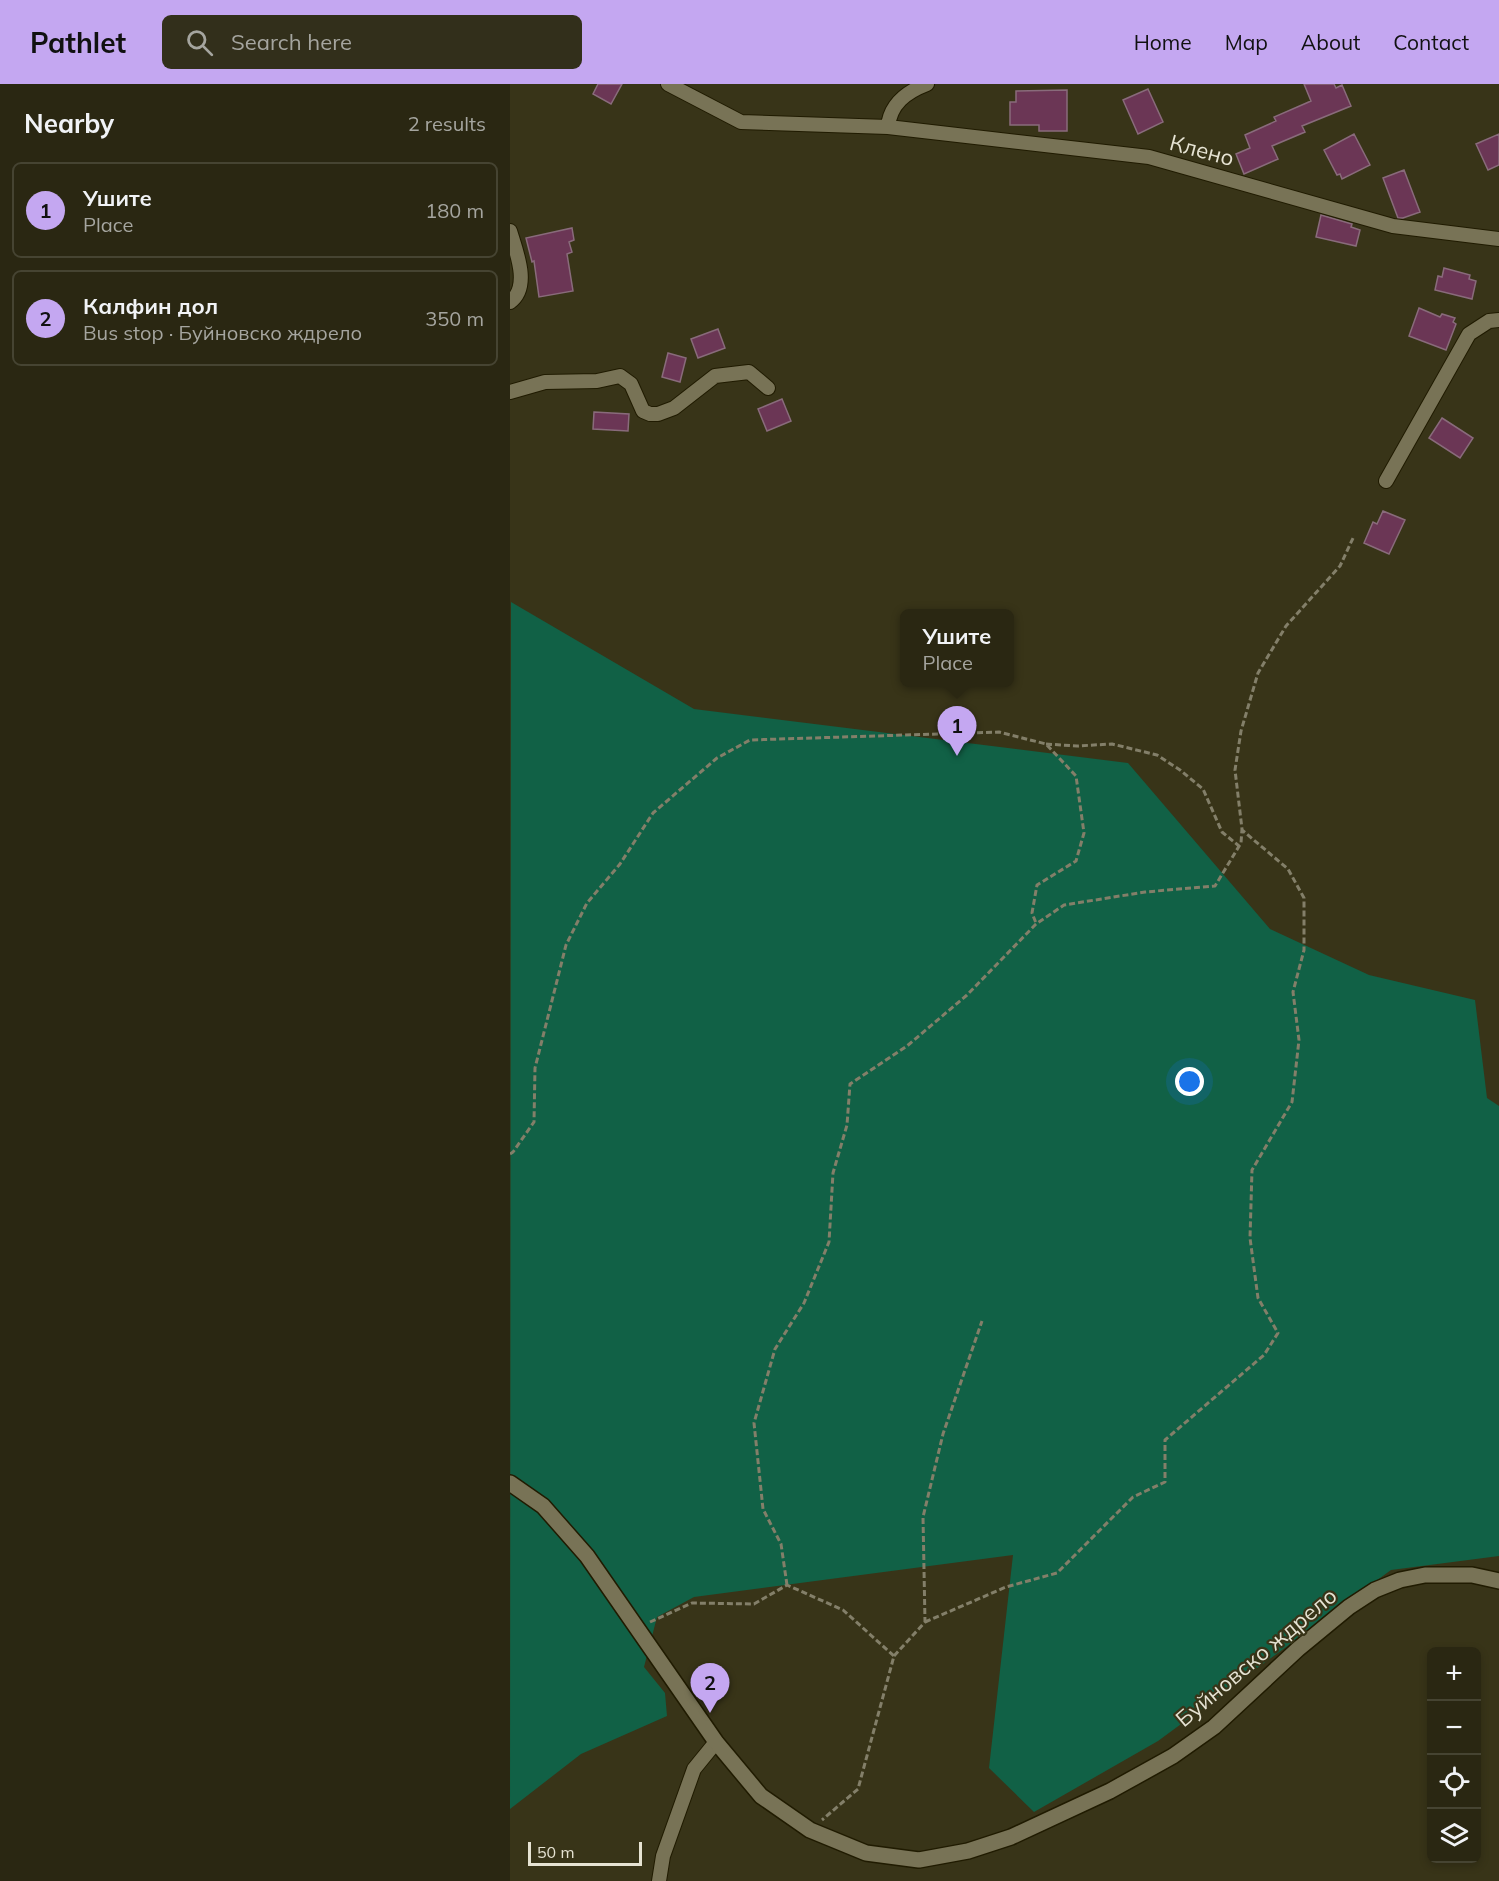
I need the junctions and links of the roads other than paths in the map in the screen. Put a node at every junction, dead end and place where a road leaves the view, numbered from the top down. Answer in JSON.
{"nodes":[{"id":1,"x":668,"y":84,"type":"edge"},
{"id":2,"x":927,"y":84,"type":"edge"},
{"id":3,"x":888,"y":128,"type":"junction"},
{"id":4,"x":510,"y":231,"type":"edge"},
{"id":5,"x":1499,"y":239,"type":"edge"},
{"id":6,"x":510,"y":302,"type":"edge"},
{"id":7,"x":1499,"y":320,"type":"edge"},
{"id":8,"x":768,"y":388,"type":"dead end"},
{"id":9,"x":510,"y":392,"type":"edge"},
{"id":10,"x":1386,"y":481,"type":"dead end"},
{"id":11,"x":510,"y":1483,"type":"edge"},
{"id":12,"x":1499,"y":1581,"type":"edge"},
{"id":13,"x":716,"y":1742,"type":"junction"},
{"id":14,"x":659,"y":1881,"type":"edge"}],
"edges":[{"from":1,"to":3,"type":"street","name":"Клено"},
{"from":2,"to":3,"type":"street"},
{"from":3,"to":5,"type":"street","name":"Клено"},
{"from":4,"to":6,"type":"street"},
{"from":7,"to":10,"type":"street"},
{"from":8,"to":9,"type":"street"},
{"from":11,"to":13,"type":"street","name":"Буйновско ждрело"},
{"from":12,"to":13,"type":"street","name":"Буйновско ждрело"},
{"from":13,"to":14,"type":"street"}]}
